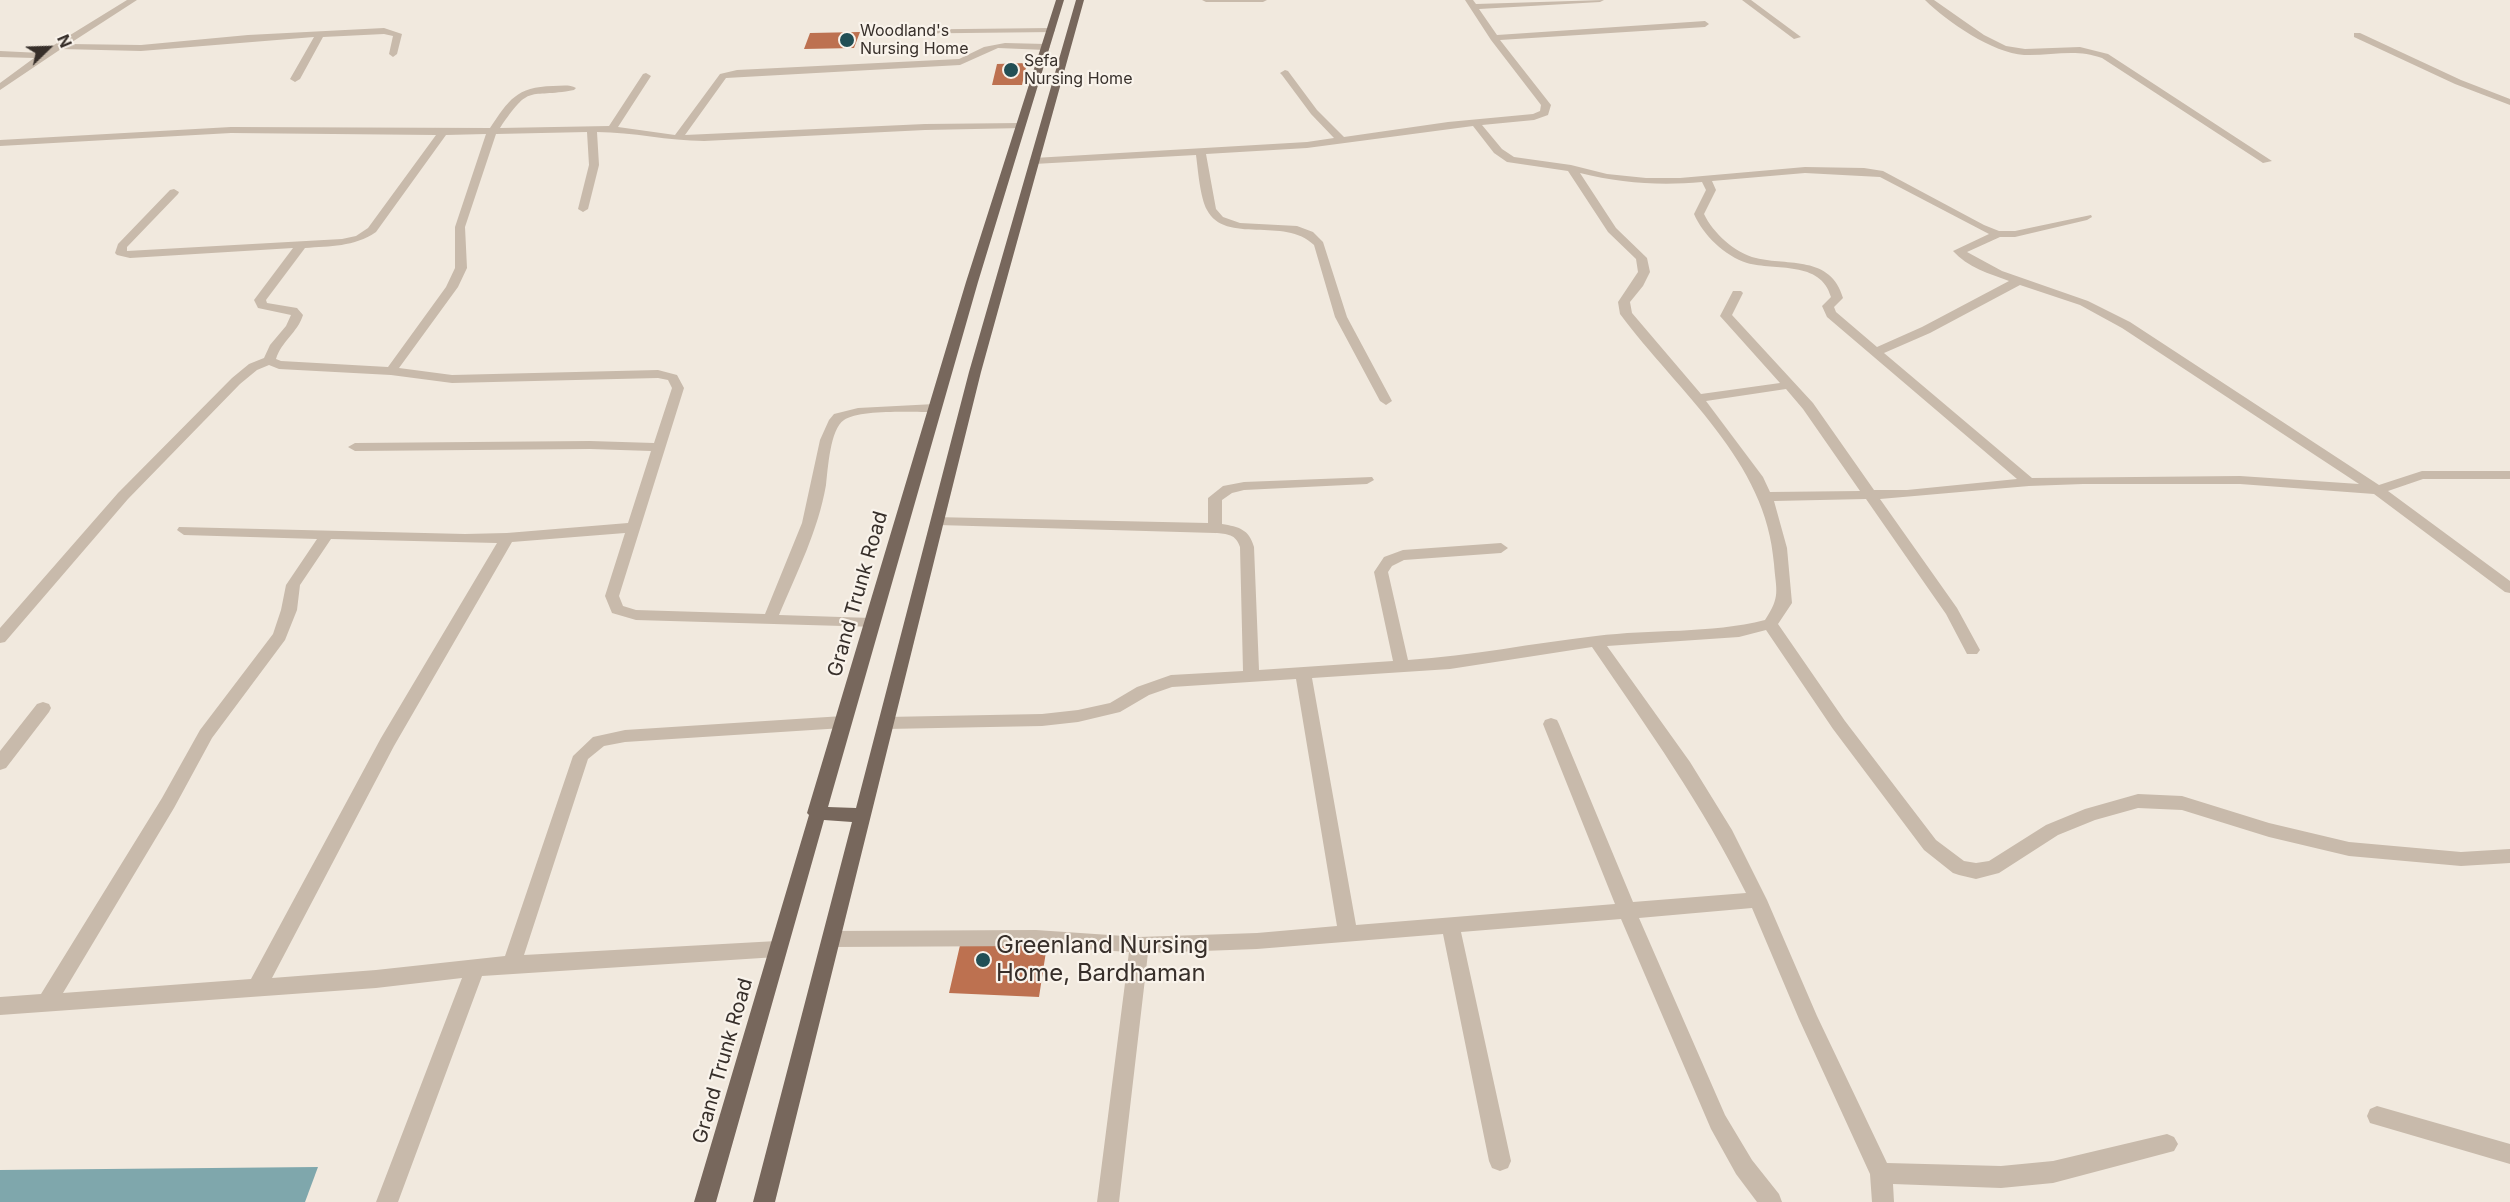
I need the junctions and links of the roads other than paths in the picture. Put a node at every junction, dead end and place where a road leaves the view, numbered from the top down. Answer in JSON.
{"nodes":[{"id":1,"x":133,"y":0,"type":"edge"},
{"id":2,"x":1060,"y":0,"type":"edge"},
{"id":3,"x":1080,"y":0,"type":"edge"},
{"id":4,"x":1206,"y":0,"type":"edge"},
{"id":5,"x":1263,"y":0,"type":"edge"},
{"id":6,"x":1600,"y":0,"type":"edge"},
{"id":7,"x":1746,"y":0,"type":"edge"},
{"id":8,"x":1929,"y":0,"type":"edge"},
{"id":9,"x":1472,"y":4,"type":"edge"},
{"id":10,"x":1705,"y":24,"type":"dead end"},
{"id":11,"x":1051,"y":30,"type":"junction"},
{"id":12,"x":876,"y":32,"type":"dead end"},
{"id":13,"x":320,"y":34,"type":"junction"},
{"id":14,"x":2357,"y":35,"type":"dead end"},
{"id":15,"x":1797,"y":37,"type":"dead end"},
{"id":16,"x":1494,"y":38,"type":"junction"},
{"id":17,"x":61,"y":46,"type":"junction"},
{"id":18,"x":1046,"y":47,"type":"junction"},
{"id":19,"x":0,"y":54,"type":"edge"},
{"id":20,"x":393,"y":54,"type":"dead end"},
{"id":21,"x":43,"y":56,"type":"junction"},
{"id":22,"x":1285,"y":73,"type":"dead end"},
{"id":23,"x":646,"y":76,"type":"dead end"},
{"id":24,"x":295,"y":79,"type":"dead end"},
{"id":25,"x":0,"y":87,"type":"edge"},
{"id":26,"x":571,"y":88,"type":"dead end"},
{"id":27,"x":2510,"y":102,"type":"edge"},
{"id":28,"x":1475,"y":122,"type":"junction"},
{"id":29,"x":1020,"y":126,"type":"junction"},
{"id":30,"x":592,"y":129,"type":"junction"},
{"id":31,"x":612,"y":129,"type":"junction"},
{"id":32,"x":443,"y":132,"type":"junction"},
{"id":33,"x":492,"y":132,"type":"junction"},
{"id":34,"x":678,"y":138,"type":"junction"},
{"id":35,"x":1342,"y":141,"type":"junction"},
{"id":36,"x":0,"y":143,"type":"edge"},
{"id":37,"x":1200,"y":151,"type":"junction"},
{"id":38,"x":1034,"y":161,"type":"junction"},
{"id":39,"x":2267,"y":161,"type":"dead end"},
{"id":40,"x":1571,"y":168,"type":"junction"},
{"id":41,"x":1705,"y":178,"type":"junction"},
{"id":42,"x":174,"y":192,"type":"dead end"},
{"id":43,"x":583,"y":209,"type":"dead end"},
{"id":44,"x":2087,"y":217,"type":"dead end"},
{"id":45,"x":1998,"y":234,"type":"junction"},
{"id":46,"x":301,"y":244,"type":"junction"},
{"id":47,"x":2020,"y":280,"type":"junction"},
{"id":48,"x":1737,"y":294,"type":"dead end"},
{"id":49,"x":1876,"y":352,"type":"junction"},
{"id":50,"x":269,"y":360,"type":"junction"},
{"id":51,"x":391,"y":371,"type":"junction"},
{"id":52,"x":1789,"y":385,"type":"junction"},
{"id":53,"x":1698,"y":398,"type":"junction"},
{"id":54,"x":1386,"y":401,"type":"dead end"},
{"id":55,"x":935,"y":408,"type":"junction"},
{"id":56,"x":355,"y":447,"type":"dead end"},
{"id":57,"x":659,"y":447,"type":"junction"},
{"id":58,"x":2510,"y":475,"type":"edge"},
{"id":59,"x":1367,"y":480,"type":"dead end"},
{"id":60,"x":2030,"y":482,"type":"junction"},
{"id":61,"x":2378,"y":490,"type":"junction"},
{"id":62,"x":1765,"y":496,"type":"junction"},
{"id":63,"x":1870,"y":496,"type":"junction"},
{"id":64,"x":938,"y":520,"type":"junction"},
{"id":65,"x":635,"y":527,"type":"junction"},
{"id":66,"x":1215,"y":528,"type":"junction"},
{"id":67,"x":184,"y":530,"type":"dead end"},
{"id":68,"x":326,"y":536,"type":"junction"},
{"id":69,"x":507,"y":538,"type":"junction"},
{"id":70,"x":1501,"y":548,"type":"dead end"},
{"id":71,"x":2510,"y":588,"type":"edge"},
{"id":72,"x":770,"y":619,"type":"junction"},
{"id":73,"x":872,"y":623,"type":"junction"},
{"id":74,"x":1770,"y":624,"type":"junction"},
{"id":75,"x":0,"y":638,"type":"edge"},
{"id":76,"x":1596,"y":641,"type":"junction"},
{"id":77,"x":1972,"y":650,"type":"dead end"},
{"id":78,"x":1402,"y":666,"type":"junction"},
{"id":79,"x":1303,"y":671,"type":"junction"},
{"id":80,"x":1251,"y":675,"type":"junction"},
{"id":81,"x":43,"y":708,"type":"dead end"},
{"id":82,"x":843,"y":722,"type":"junction"},
{"id":83,"x":886,"y":723,"type":"junction"},
{"id":84,"x":1551,"y":724,"type":"dead end"},
{"id":85,"x":0,"y":763,"type":"edge"},
{"id":86,"x":816,"y":813,"type":"junction"},
{"id":87,"x":863,"y":814,"type":"junction"},
{"id":88,"x":2510,"y":856,"type":"edge"},
{"id":89,"x":1758,"y":900,"type":"junction"},
{"id":90,"x":1627,"y":911,"type":"junction"},
{"id":91,"x":1450,"y":925,"type":"junction"},
{"id":92,"x":1348,"y":934,"type":"junction"},
{"id":93,"x":831,"y":939,"type":"junction"},
{"id":94,"x":1139,"y":945,"type":"junction"},
{"id":95,"x":777,"y":949,"type":"junction"},
{"id":96,"x":512,"y":964,"type":"junction"},
{"id":97,"x":475,"y":968,"type":"junction"},
{"id":98,"x":257,"y":987,"type":"junction"},
{"id":99,"x":46,"y":1004,"type":"junction"},
{"id":100,"x":0,"y":1006,"type":"edge"},
{"id":101,"x":2377,"y":1116,"type":"dead end"},
{"id":102,"x":2167,"y":1144,"type":"dead end"},
{"id":103,"x":2510,"y":1154,"type":"edge"},
{"id":104,"x":1500,"y":1161,"type":"dead end"},
{"id":105,"x":1881,"y":1173,"type":"junction"},
{"id":106,"x":387,"y":1202,"type":"edge"},
{"id":107,"x":705,"y":1202,"type":"edge"},
{"id":108,"x":764,"y":1202,"type":"edge"},
{"id":109,"x":1108,"y":1202,"type":"edge"},
{"id":110,"x":1771,"y":1202,"type":"edge"},
{"id":111,"x":1883,"y":1202,"type":"edge"}],
"edges":[{"from":1,"to":17,"type":"street"},
{"from":2,"to":11,"type":"main road","name":"Grand Trunk Road"},
{"from":3,"to":38,"type":"main road"},
{"from":4,"to":5,"type":"street"},
{"from":6,"to":9,"type":"street"},
{"from":7,"to":15,"type":"street"},
{"from":8,"to":39,"type":"street"},
{"from":9,"to":16,"type":"street"},
{"from":10,"to":16,"type":"street"},
{"from":11,"to":12,"type":"lane"},
{"from":11,"to":18,"type":"main road","name":"Grand Trunk Road"},
{"from":13,"to":17,"type":"street"},
{"from":13,"to":20,"type":"street"},
{"from":13,"to":24,"type":"street"},
{"from":14,"to":27,"type":"street"},
{"from":16,"to":28,"type":"street"},
{"from":17,"to":21,"type":"street"},
{"from":18,"to":29,"type":"main road","name":"Grand Trunk Road"},
{"from":18,"to":34,"type":"street"},
{"from":19,"to":21,"type":"street"},
{"from":21,"to":25,"type":"street"},
{"from":22,"to":35,"type":"street"},
{"from":23,"to":31,"type":"street"},
{"from":26,"to":33,"type":"street"},
{"from":28,"to":35,"type":"street"},
{"from":28,"to":40,"type":"street"},
{"from":29,"to":34,"type":"street"},
{"from":29,"to":55,"type":"main road","name":"Grand Trunk Road"},
{"from":30,"to":31,"type":"street"},
{"from":30,"to":33,"type":"street"},
{"from":30,"to":43,"type":"street"},
{"from":31,"to":34,"type":"street"},
{"from":32,"to":33,"type":"street"},
{"from":32,"to":36,"type":"street"},
{"from":32,"to":46,"type":"street"},
{"from":33,"to":51,"type":"street"},
{"from":35,"to":37,"type":"street"},
{"from":37,"to":38,"type":"street"},
{"from":37,"to":54,"type":"street"},
{"from":38,"to":64,"type":"main road"},
{"from":40,"to":41,"type":"street"},
{"from":40,"to":53,"type":"street"},
{"from":41,"to":45,"type":"street"},
{"from":41,"to":49,"type":"street"},
{"from":42,"to":46,"type":"street"},
{"from":44,"to":45,"type":"street"},
{"from":45,"to":47,"type":"street"},
{"from":46,"to":50,"type":"street"},
{"from":47,"to":49,"type":"street"},
{"from":47,"to":61,"type":"street"},
{"from":48,"to":52,"type":"street"},
{"from":49,"to":60,"type":"street"},
{"from":50,"to":51,"type":"street"},
{"from":50,"to":75,"type":"street"},
{"from":51,"to":57,"type":"street"},
{"from":52,"to":53,"type":"street"},
{"from":52,"to":63,"type":"street"},
{"from":53,"to":62,"type":"street"},
{"from":55,"to":72,"type":"street"},
{"from":55,"to":73,"type":"main road","name":"Grand Trunk Road"},
{"from":56,"to":57,"type":"street"},
{"from":57,"to":65,"type":"street"},
{"from":58,"to":61,"type":"street"},
{"from":59,"to":66,"type":"street"},
{"from":60,"to":61,"type":"street"},
{"from":60,"to":63,"type":"street"},
{"from":61,"to":71,"type":"street"},
{"from":62,"to":63,"type":"street"},
{"from":62,"to":74,"type":"street"},
{"from":63,"to":77,"type":"street"},
{"from":64,"to":66,"type":"street"},
{"from":64,"to":83,"type":"main road"},
{"from":65,"to":69,"type":"street"},
{"from":65,"to":72,"type":"street"},
{"from":66,"to":80,"type":"street"},
{"from":67,"to":68,"type":"street"},
{"from":68,"to":69,"type":"street"},
{"from":68,"to":99,"type":"street"},
{"from":69,"to":98,"type":"street"},
{"from":70,"to":78,"type":"street"},
{"from":72,"to":73,"type":"street"},
{"from":73,"to":82,"type":"main road","name":"Grand Trunk Road"},
{"from":74,"to":76,"type":"street"},
{"from":74,"to":88,"type":"street"},
{"from":76,"to":78,"type":"street"},
{"from":76,"to":89,"type":"street"},
{"from":78,"to":79,"type":"street"},
{"from":79,"to":80,"type":"street"},
{"from":79,"to":92,"type":"street"},
{"from":80,"to":83,"type":"street"},
{"from":81,"to":85,"type":"street"},
{"from":82,"to":86,"type":"main road","name":"Grand Trunk Road"},
{"from":82,"to":96,"type":"street"},
{"from":83,"to":87,"type":"main road"},
{"from":84,"to":90,"type":"street"},
{"from":86,"to":87,"type":"main road"},
{"from":86,"to":95,"type":"main road","name":"Grand Trunk Road"},
{"from":87,"to":93,"type":"main road"},
{"from":89,"to":90,"type":"street"},
{"from":89,"to":105,"type":"street"},
{"from":90,"to":91,"type":"street"},
{"from":90,"to":110,"type":"street"},
{"from":91,"to":92,"type":"street"},
{"from":91,"to":104,"type":"street"},
{"from":92,"to":94,"type":"street"},
{"from":93,"to":94,"type":"street"},
{"from":93,"to":108,"type":"main road"},
{"from":94,"to":109,"type":"street"},
{"from":95,"to":96,"type":"street"},
{"from":95,"to":107,"type":"main road","name":"Grand Trunk Road"},
{"from":96,"to":97,"type":"street"},
{"from":97,"to":98,"type":"street"},
{"from":97,"to":106,"type":"street"},
{"from":98,"to":99,"type":"street"},
{"from":99,"to":100,"type":"street"},
{"from":101,"to":103,"type":"street"},
{"from":102,"to":105,"type":"street"},
{"from":105,"to":111,"type":"street"}]}
